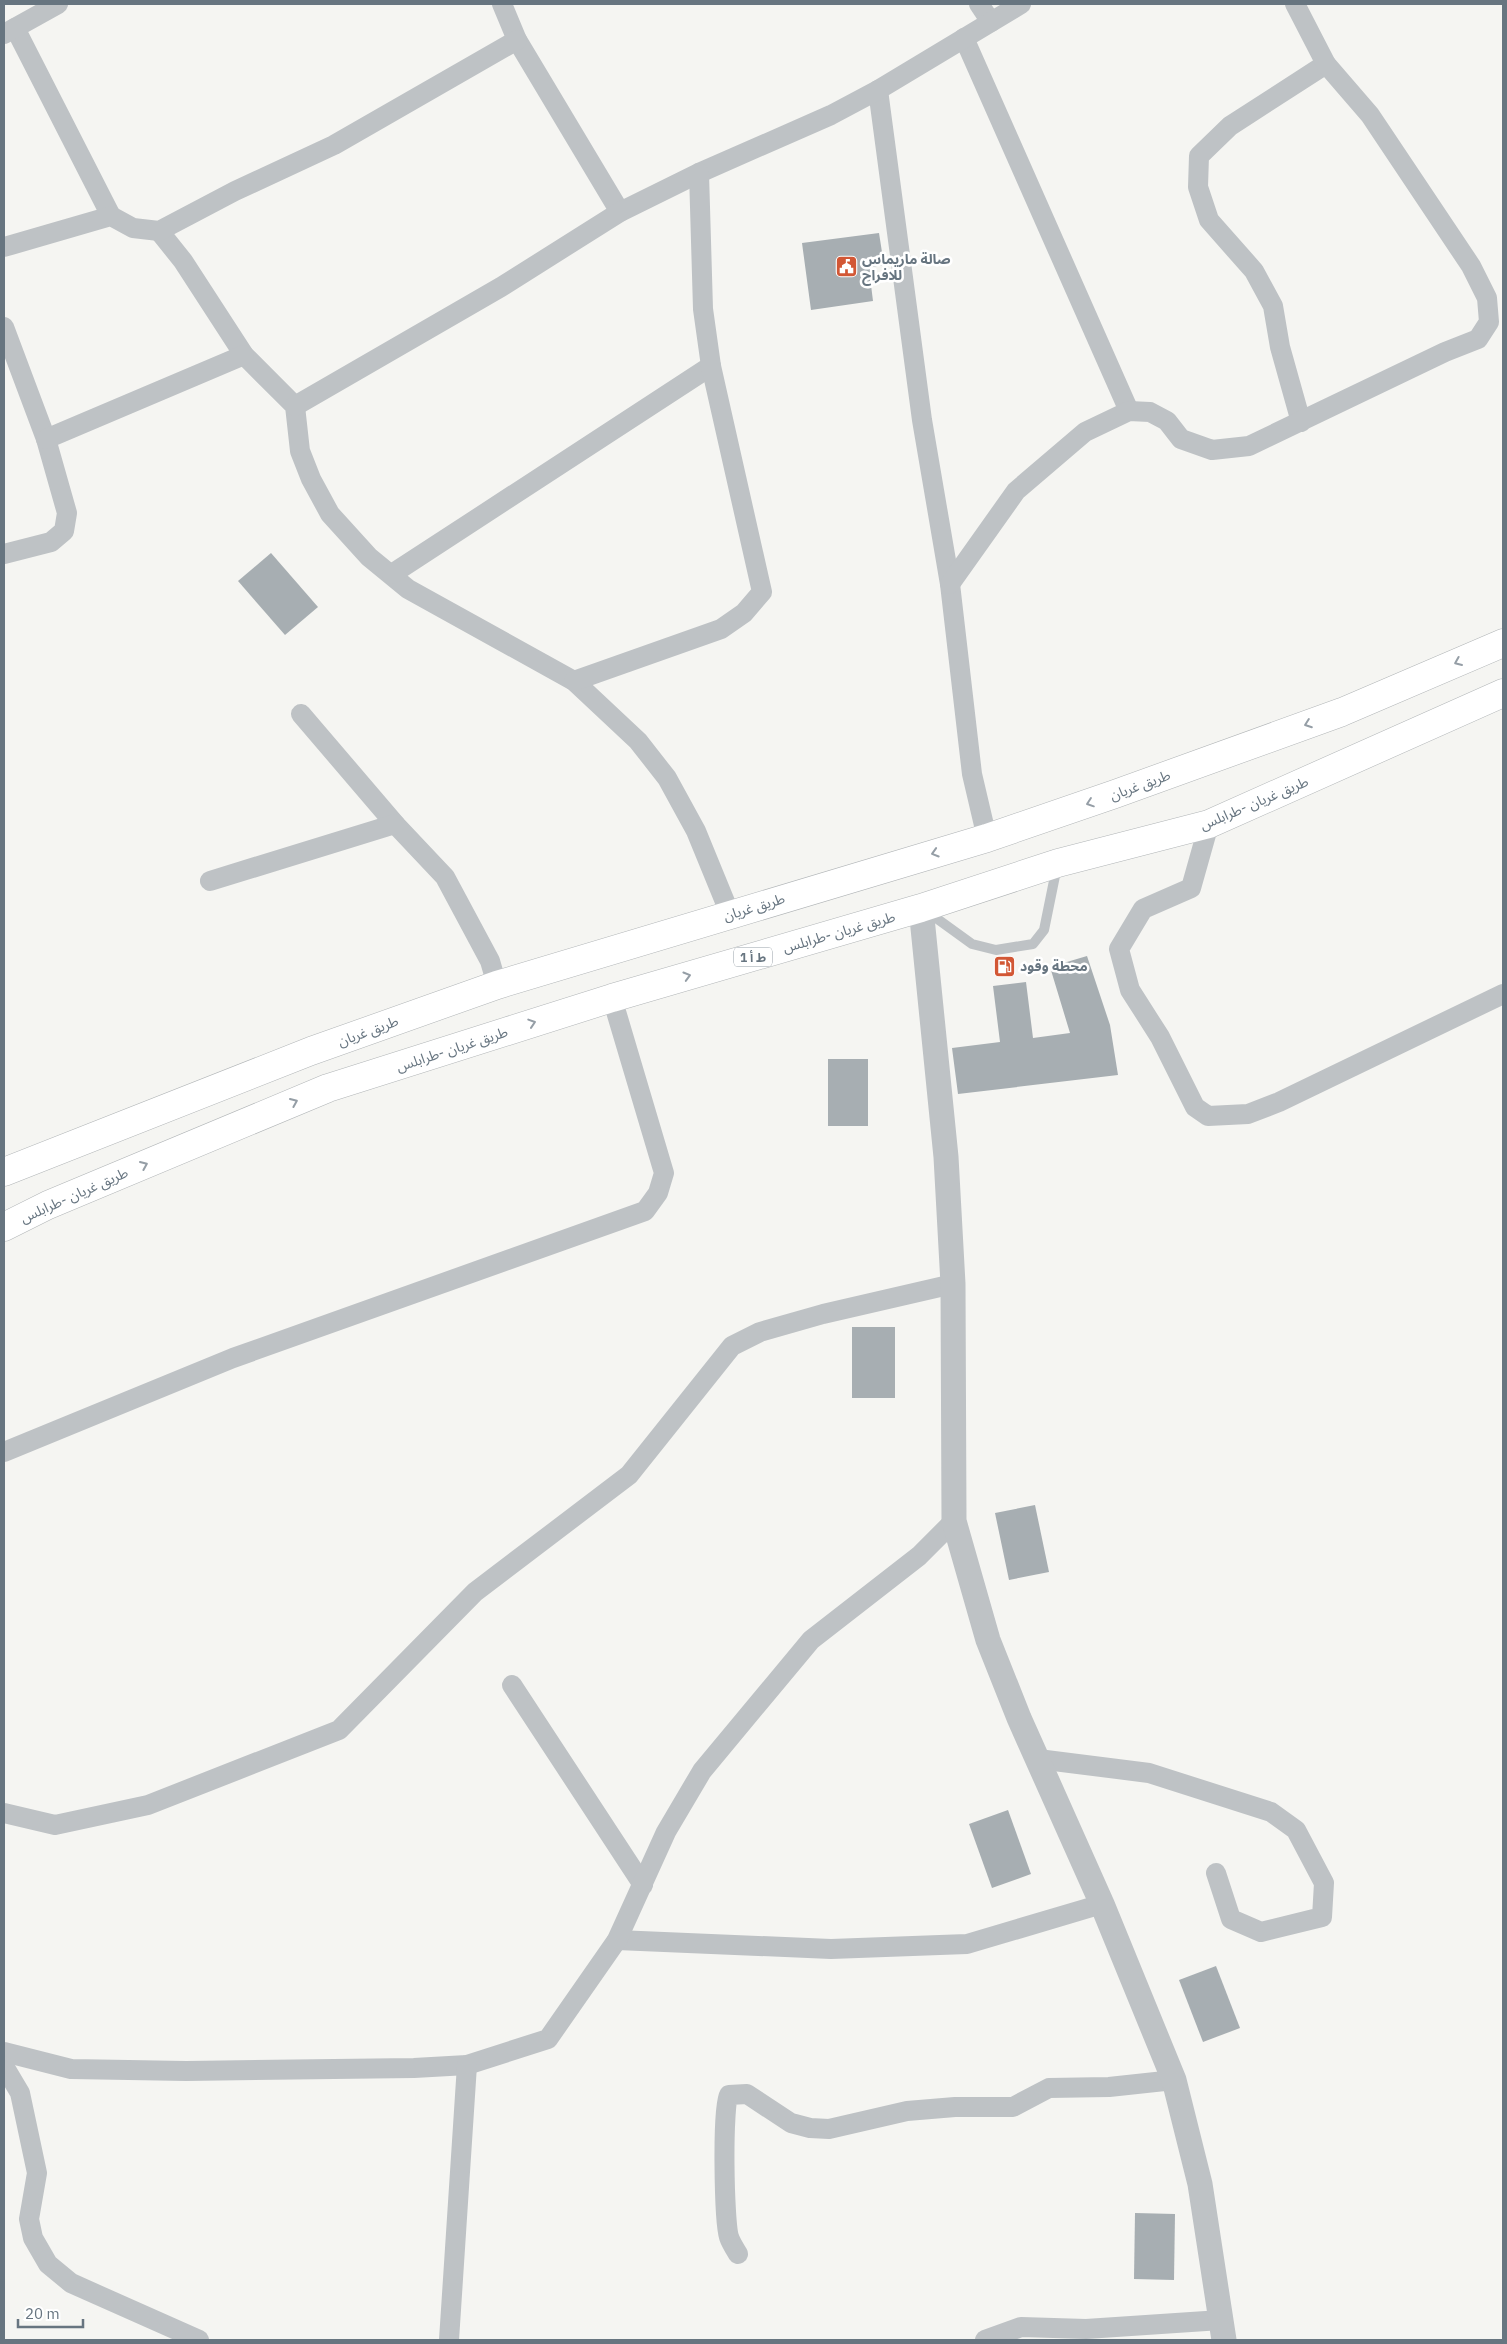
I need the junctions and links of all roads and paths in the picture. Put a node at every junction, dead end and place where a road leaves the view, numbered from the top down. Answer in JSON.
{"nodes":[{"id":1,"x":58,"y":4,"type":"edge"},
{"id":2,"x":502,"y":4,"type":"edge"},
{"id":3,"x":979,"y":4,"type":"edge"},
{"id":4,"x":1021,"y":4,"type":"edge"},
{"id":5,"x":1295,"y":4,"type":"edge"},
{"id":6,"x":990,"y":22,"type":"junction"},
{"id":7,"x":10,"y":31,"type":"edge"},
{"id":8,"x":964,"y":38,"type":"junction"},
{"id":9,"x":517,"y":40,"type":"junction"},
{"id":10,"x":1326,"y":64,"type":"junction"},
{"id":11,"x":878,"y":90,"type":"junction"},
{"id":12,"x":699,"y":173,"type":"junction"},
{"id":13,"x":620,"y":212,"type":"junction"},
{"id":14,"x":111,"y":216,"type":"junction"},
{"id":15,"x":159,"y":231,"type":"junction"},
{"id":16,"x":4,"y":247,"type":"edge"},
{"id":17,"x":4,"y":327,"type":"edge"},
{"id":18,"x":244,"y":355,"type":"junction"},
{"id":19,"x":711,"y":366,"type":"junction"},
{"id":20,"x":295,"y":406,"type":"junction"},
{"id":21,"x":1129,"y":411,"type":"junction"},
{"id":22,"x":1301,"y":422,"type":"junction"},
{"id":23,"x":46,"y":439,"type":"junction"},
{"id":24,"x":4,"y":554,"type":"edge"},
{"id":25,"x":392,"y":574,"type":"junction"},
{"id":26,"x":950,"y":584,"type":"junction"},
{"id":27,"x":1503,"y":643,"type":"edge"},
{"id":28,"x":574,"y":681,"type":"junction"},
{"id":29,"x":1503,"y":693,"type":"edge"},
{"id":30,"x":301,"y":714,"type":"dead end"},
{"id":31,"x":395,"y":824,"type":"junction"},
{"id":32,"x":1209,"y":824,"type":"junction"},
{"id":33,"x":987,"y":838,"type":"junction"},
{"id":34,"x":1058,"y":863,"type":"junction"},
{"id":35,"x":210,"y":881,"type":"dead end"},
{"id":36,"x":921,"y":908,"type":"junction"},
{"id":37,"x":730,"y":914,"type":"junction"},
{"id":38,"x":497,"y":985,"type":"junction"},
{"id":39,"x":1503,"y":994,"type":"edge"},
{"id":40,"x":612,"y":998,"type":"junction"},
{"id":41,"x":4,"y":1172,"type":"edge"},
{"id":42,"x":4,"y":1226,"type":"edge"},
{"id":43,"x":953,"y":1284,"type":"junction"},
{"id":44,"x":4,"y":1452,"type":"edge"},
{"id":45,"x":954,"y":1521,"type":"junction"},
{"id":46,"x":512,"y":1685,"type":"dead end"},
{"id":47,"x":1038,"y":1759,"type":"junction"},
{"id":48,"x":4,"y":1813,"type":"edge"},
{"id":49,"x":1216,"y":1873,"type":"dead end"},
{"id":50,"x":643,"y":1885,"type":"junction"},
{"id":51,"x":1102,"y":1904,"type":"junction"},
{"id":52,"x":618,"y":1940,"type":"junction"},
{"id":53,"x":4,"y":2052,"type":"edge"},
{"id":54,"x":467,"y":2065,"type":"junction"},
{"id":55,"x":4,"y":2066,"type":"edge"},
{"id":56,"x":1174,"y":2080,"type":"junction"},
{"id":57,"x":738,"y":2254,"type":"dead end"},
{"id":58,"x":1223,"y":2330,"type":"edge"},
{"id":59,"x":1085,"y":2335,"type":"edge"},
{"id":60,"x":199,"y":2340,"type":"edge"},
{"id":61,"x":449,"y":2340,"type":"edge"},
{"id":62,"x":985,"y":2340,"type":"edge"}],
"edges":[{"from":1,"to":7,"type":"street"},
{"from":2,"to":9,"type":"street"},
{"from":3,"to":6,"type":"street"},
{"from":4,"to":6,"type":"street"},
{"from":5,"to":10,"type":"street"},
{"from":6,"to":8,"type":"street"},
{"from":7,"to":14,"type":"street"},
{"from":8,"to":11,"type":"street"},
{"from":8,"to":21,"type":"street"},
{"from":9,"to":13,"type":"street"},
{"from":9,"to":15,"type":"street"},
{"from":10,"to":22,"type":"street"},
{"from":10,"to":22,"type":"street"},
{"from":11,"to":12,"type":"street"},
{"from":11,"to":26,"type":"street"},
{"from":12,"to":13,"type":"street"},
{"from":12,"to":19,"type":"street"},
{"from":13,"to":20,"type":"street"},
{"from":14,"to":15,"type":"street"},
{"from":14,"to":16,"type":"street"},
{"from":15,"to":18,"type":"street"},
{"from":17,"to":23,"type":"street"},
{"from":18,"to":20,"type":"street"},
{"from":18,"to":23,"type":"street"},
{"from":19,"to":25,"type":"street"},
{"from":19,"to":28,"type":"street"},
{"from":20,"to":25,"type":"street"},
{"from":21,"to":22,"type":"street"},
{"from":21,"to":26,"type":"street"},
{"from":23,"to":24,"type":"street"},
{"from":25,"to":28,"type":"street"},
{"from":26,"to":33,"type":"street"},
{"from":27,"to":33,"type":"highway","name":"طريق غريان","one_way":true},
{"from":28,"to":37,"type":"street"},
{"from":29,"to":32,"type":"highway","name":"طريق غريان -طرابلس","number":"ط أ 1"},
{"from":30,"to":31,"type":"street"},
{"from":31,"to":35,"type":"street"},
{"from":31,"to":38,"type":"street"},
{"from":32,"to":34,"type":"highway","name":"طريق غريان -طرابلس","number":"ط أ 1"},
{"from":32,"to":39,"type":"street"},
{"from":33,"to":37,"type":"highway","name":"طريق غريان","one_way":true},
{"from":34,"to":36,"type":"highway","name":"طريق غريان -طرابلس","number":"ط أ 1"},
{"from":34,"to":36,"type":"lane"},
{"from":40,"to":36,"type":"highway","name":"طريق غريان -طرابلس","number":"ط أ 1","one_way":true},
{"from":36,"to":43,"type":"street"},
{"from":37,"to":38,"type":"highway","name":"طريق غريان"},
{"from":38,"to":41,"type":"highway","name":"طريق غريان"},
{"from":42,"to":40,"type":"highway","name":"طريق غريان -طرابلس","number":"ط أ 1","one_way":true},
{"from":40,"to":44,"type":"street"},
{"from":43,"to":45,"type":"street"},
{"from":43,"to":48,"type":"street"},
{"from":45,"to":47,"type":"street"},
{"from":45,"to":50,"type":"street"},
{"from":46,"to":50,"type":"street"},
{"from":47,"to":49,"type":"street"},
{"from":47,"to":51,"type":"street"},
{"from":50,"to":52,"type":"street"},
{"from":51,"to":52,"type":"street"},
{"from":51,"to":56,"type":"street"},
{"from":52,"to":54,"type":"street"},
{"from":53,"to":54,"type":"street"},
{"from":54,"to":61,"type":"street"},
{"from":55,"to":60,"type":"street"},
{"from":56,"to":57,"type":"street"},
{"from":56,"to":58,"type":"street"},
{"from":58,"to":59,"type":"street"},
{"from":59,"to":62,"type":"street"}]}
